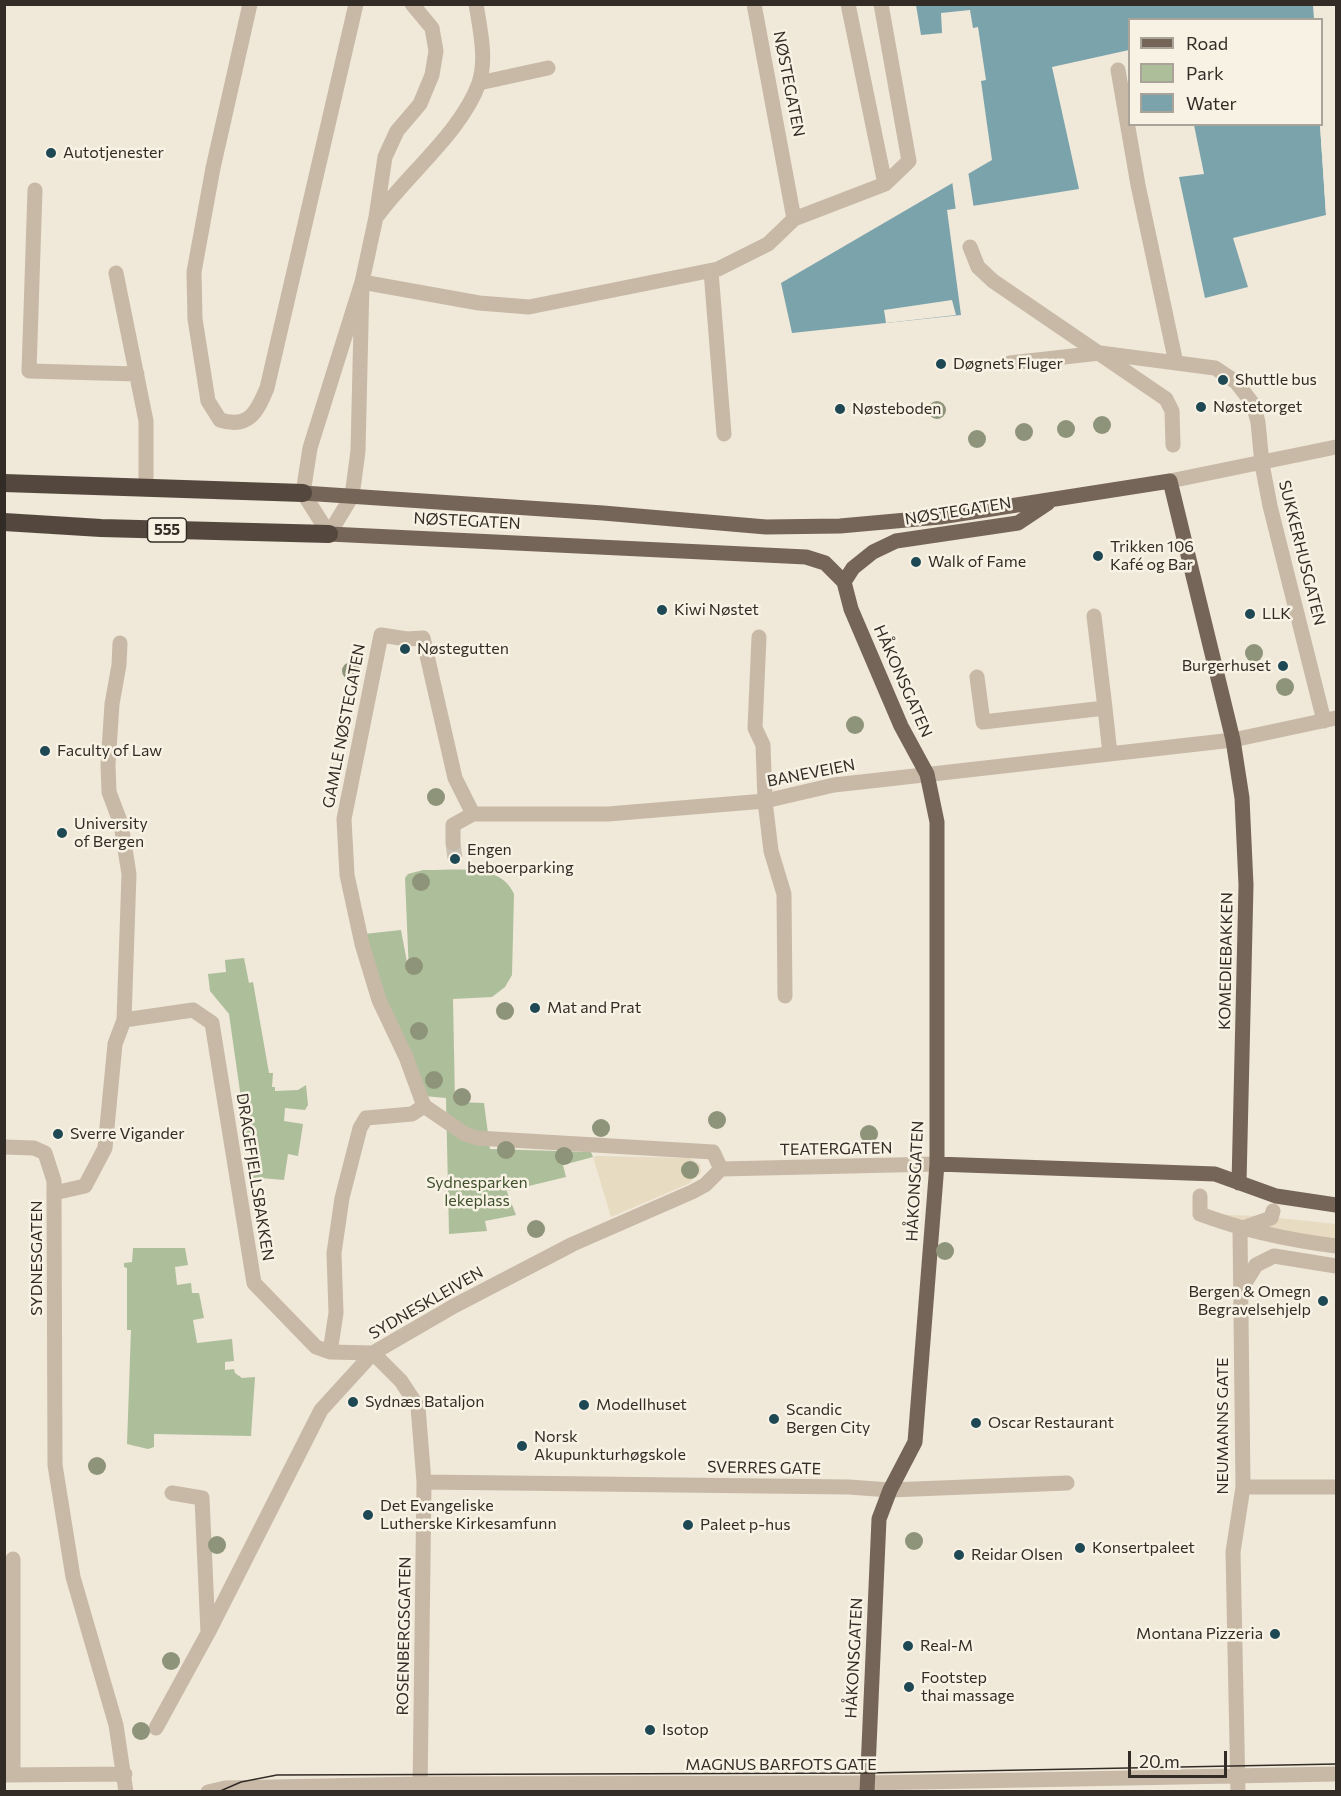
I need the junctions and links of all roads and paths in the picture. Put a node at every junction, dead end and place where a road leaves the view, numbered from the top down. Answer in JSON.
{"nodes":[{"id":1,"x":250,"y":4,"type":"edge"},
{"id":2,"x":356,"y":4,"type":"edge"},
{"id":3,"x":412,"y":4,"type":"edge"},
{"id":4,"x":476,"y":4,"type":"edge"},
{"id":5,"x":754,"y":4,"type":"edge"},
{"id":6,"x":848,"y":4,"type":"edge"},
{"id":7,"x":881,"y":4,"type":"edge"},
{"id":8,"x":548,"y":68,"type":"dead end"},
{"id":9,"x":1118,"y":70,"type":"dead end"},
{"id":10,"x":479,"y":83,"type":"junction"},
{"id":11,"x":885,"y":184,"type":"junction"},
{"id":12,"x":35,"y":190,"type":"dead end"},
{"id":13,"x":376,"y":217,"type":"junction"},
{"id":14,"x":794,"y":219,"type":"junction"},
{"id":15,"x":970,"y":247,"type":"dead end"},
{"id":16,"x":711,"y":270,"type":"junction"},
{"id":17,"x":116,"y":273,"type":"dead end"},
{"id":18,"x":362,"y":282,"type":"junction"},
{"id":19,"x":1100,"y":353,"type":"junction"},
{"id":20,"x":1010,"y":363,"type":"dead end"},
{"id":21,"x":1176,"y":363,"type":"junction"},
{"id":22,"x":137,"y":374,"type":"junction"},
{"id":23,"x":724,"y":434,"type":"dead end"},
{"id":24,"x":1173,"y":445,"type":"dead end"},
{"id":25,"x":1336,"y":447,"type":"edge"},
{"id":26,"x":1262,"y":464,"type":"junction"},
{"id":27,"x":1170,"y":481,"type":"junction"},
{"id":28,"x":4,"y":483,"type":"edge"},
{"id":29,"x":147,"y":489,"type":"junction"},
{"id":30,"x":303,"y":493,"type":"junction"},
{"id":31,"x":352,"y":496,"type":"junction"},
{"id":32,"x":1053,"y":500,"type":"junction"},
{"id":33,"x":4,"y":522,"type":"edge"},
{"id":34,"x":330,"y":534,"type":"junction"},
{"id":35,"x":844,"y":582,"type":"junction"},
{"id":36,"x":1094,"y":616,"type":"dead end"},
{"id":37,"x":759,"y":637,"type":"dead end"},
{"id":38,"x":120,"y":643,"type":"dead end"},
{"id":39,"x":977,"y":677,"type":"dead end"},
{"id":40,"x":1105,"y":708,"type":"junction"},
{"id":41,"x":1330,"y":720,"type":"edge"},
{"id":42,"x":1233,"y":740,"type":"junction"},
{"id":43,"x":1110,"y":754,"type":"junction"},
{"id":44,"x":927,"y":774,"type":"junction"},
{"id":45,"x":765,"y":801,"type":"junction"},
{"id":46,"x":473,"y":814,"type":"junction"},
{"id":47,"x":453,"y":843,"type":"tunnel mouth"},
{"id":48,"x":785,"y":996,"type":"dead end"},
{"id":49,"x":124,"y":1020,"type":"junction"},
{"id":50,"x":424,"y":1106,"type":"junction"},
{"id":51,"x":4,"y":1147,"type":"edge"},
{"id":52,"x":937,"y":1164,"type":"junction"},
{"id":53,"x":721,"y":1169,"type":"junction"},
{"id":54,"x":1239,"y":1183,"type":"junction"},
{"id":55,"x":54,"y":1193,"type":"junction"},
{"id":56,"x":1200,"y":1196,"type":"dead end"},
{"id":57,"x":1336,"y":1205,"type":"edge"},
{"id":58,"x":1273,"y":1211,"type":"dead end"},
{"id":59,"x":1240,"y":1229,"type":"junction"},
{"id":60,"x":1336,"y":1246,"type":"edge"},
{"id":61,"x":1336,"y":1266,"type":"edge"},
{"id":62,"x":1240,"y":1291,"type":"junction"},
{"id":63,"x":330,"y":1352,"type":"junction"},
{"id":64,"x":373,"y":1353,"type":"junction"},
{"id":65,"x":424,"y":1482,"type":"junction"},
{"id":66,"x":1067,"y":1483,"type":"dead end"},
{"id":67,"x":1243,"y":1486,"type":"junction"},
{"id":68,"x":1336,"y":1487,"type":"edge"},
{"id":69,"x":890,"y":1490,"type":"junction"},
{"id":70,"x":172,"y":1493,"type":"dead end"},
{"id":71,"x":13,"y":1559,"type":"dead end"},
{"id":72,"x":208,"y":1633,"type":"junction"},
{"id":73,"x":156,"y":1728,"type":"dead end"},
{"id":74,"x":125,"y":1774,"type":"junction"},
{"id":75,"x":1336,"y":1774,"type":"edge"},
{"id":76,"x":9,"y":1775,"type":"edge"},
{"id":77,"x":1238,"y":1775,"type":"junction"},
{"id":78,"x":867,"y":1787,"type":"edge"},
{"id":79,"x":420,"y":1788,"type":"edge"},
{"id":80,"x":126,"y":1791,"type":"edge"},
{"id":81,"x":208,"y":1791,"type":"edge"},
{"id":82,"x":1238,"y":1791,"type":"edge"}],
"edges":[{"from":1,"to":2,"type":"street"},
{"from":3,"to":13,"type":"street"},
{"from":4,"to":10,"type":"street"},
{"from":5,"to":14,"type":"street","name":"NØSTEGATEN"},
{"from":6,"to":11,"type":"street"},
{"from":7,"to":11,"type":"street"},
{"from":8,"to":10,"type":"street"},
{"from":9,"to":21,"type":"street"},
{"from":10,"to":13,"type":"street"},
{"from":11,"to":14,"type":"street"},
{"from":12,"to":22,"type":"street"},
{"from":13,"to":18,"type":"street"},
{"from":14,"to":16,"type":"street"},
{"from":15,"to":19,"type":"street"},
{"from":16,"to":18,"type":"street"},
{"from":16,"to":23,"type":"street"},
{"from":17,"to":22,"type":"street"},
{"from":18,"to":30,"type":"street"},
{"from":18,"to":31,"type":"street"},
{"from":19,"to":20,"type":"street"},
{"from":19,"to":21,"type":"street","name":"SUKKERHUSGATEN"},
{"from":19,"to":24,"type":"street"},
{"from":21,"to":26,"type":"street","name":"SUKKERHUSGATEN"},
{"from":22,"to":29,"type":"street"},
{"from":25,"to":26,"type":"street"},
{"from":26,"to":27,"type":"street"},
{"from":26,"to":41,"type":"street","name":"SUKKERHUSGATEN"},
{"from":27,"to":32,"type":"main road"},
{"from":27,"to":42,"type":"main road"},
{"from":28,"to":29,"type":"highway","name":"NØSTEGATEN"},
{"from":29,"to":30,"type":"highway","name":"NØSTEGATEN"},
{"from":30,"to":31,"type":"main road","name":"NØSTEGATEN"},
{"from":30,"to":34,"type":"street"},
{"from":31,"to":32,"type":"main road","name":"NØSTEGATEN"},
{"from":31,"to":34,"type":"street"},
{"from":32,"to":35,"type":"main road","name":"NØSTEGATEN"},
{"from":33,"to":34,"type":"highway","name":"NØSTEGATEN","number":"555"},
{"from":34,"to":35,"type":"main road","name":"NØSTEGATEN"},
{"from":35,"to":44,"type":"main road","name":"HÅKONSGATEN"},
{"from":36,"to":40,"type":"street"},
{"from":37,"to":45,"type":"street"},
{"from":38,"to":49,"type":"street","name":"SYDNESGATEN"},
{"from":39,"to":40,"type":"street"},
{"from":40,"to":43,"type":"street"},
{"from":41,"to":42,"type":"street","name":"BANEVEIEN"},
{"from":42,"to":43,"type":"street","name":"BANEVEIEN"},
{"from":42,"to":54,"type":"main road","name":"KOMEDIEBAKKEN"},
{"from":43,"to":44,"type":"street","name":"BANEVEIEN"},
{"from":44,"to":45,"type":"street","name":"BANEVEIEN"},
{"from":44,"to":52,"type":"main road","name":"HÅKONSGATEN"},
{"from":45,"to":46,"type":"street","name":"BANEVEIEN"},
{"from":45,"to":48,"type":"street"},
{"from":46,"to":47,"type":"street"},
{"from":46,"to":50,"type":"street","name":"GAMLE NØSTEGATEN"},
{"from":49,"to":55,"type":"street","name":"SYDNESGATEN"},
{"from":49,"to":63,"type":"street","name":"DRAGEFJELLSBAKKEN"},
{"from":50,"to":53,"type":"street"},
{"from":50,"to":63,"type":"street"},
{"from":51,"to":55,"type":"street"},
{"from":52,"to":53,"type":"street","name":"TEATERGATEN"},
{"from":52,"to":54,"type":"main road","name":"TEATERGATEN"},
{"from":52,"to":69,"type":"main road","name":"HÅKONSGATEN"},
{"from":53,"to":64,"type":"street","name":"SYDNESKLEIVEN"},
{"from":54,"to":57,"type":"main road","name":"TEATERGATEN"},
{"from":55,"to":74,"type":"street","name":"SYDNESGATEN"},
{"from":56,"to":59,"type":"street"},
{"from":58,"to":59,"type":"street"},
{"from":59,"to":60,"type":"street"},
{"from":59,"to":62,"type":"street","name":"NEUMANNS GATE"},
{"from":61,"to":62,"type":"street"},
{"from":62,"to":67,"type":"street","name":"NEUMANNS GATE"},
{"from":63,"to":64,"type":"street"},
{"from":64,"to":65,"type":"street","name":"ROSENBERGSGATEN"},
{"from":64,"to":72,"type":"street","name":"SYDNESKLEIVEN"},
{"from":65,"to":69,"type":"street","name":"SVERRES GATE"},
{"from":65,"to":79,"type":"street","name":"ROSENBERGSGATEN"},
{"from":66,"to":69,"type":"street","name":"SVERRES GATE"},
{"from":67,"to":68,"type":"street"},
{"from":67,"to":77,"type":"street","name":"NEUMANNS GATE"},
{"from":69,"to":78,"type":"main road","name":"HÅKONSGATEN"},
{"from":70,"to":72,"type":"street"},
{"from":71,"to":76,"type":"street"},
{"from":72,"to":73,"type":"street","name":"SYDNESKLEIVEN"},
{"from":74,"to":76,"type":"street"},
{"from":74,"to":80,"type":"street","name":"SYDNESGATEN"},
{"from":75,"to":77,"type":"street","name":"MAGNUS BARFOTS GATE"},
{"from":77,"to":78,"type":"street","name":"MAGNUS BARFOTS GATE"},
{"from":77,"to":82,"type":"street","name":"NEUMANNS GATE"},
{"from":78,"to":79,"type":"street","name":"MAGNUS BARFOTS GATE"},
{"from":79,"to":81,"type":"street","name":"MAGNUS BARFOTS GATE"}]}
